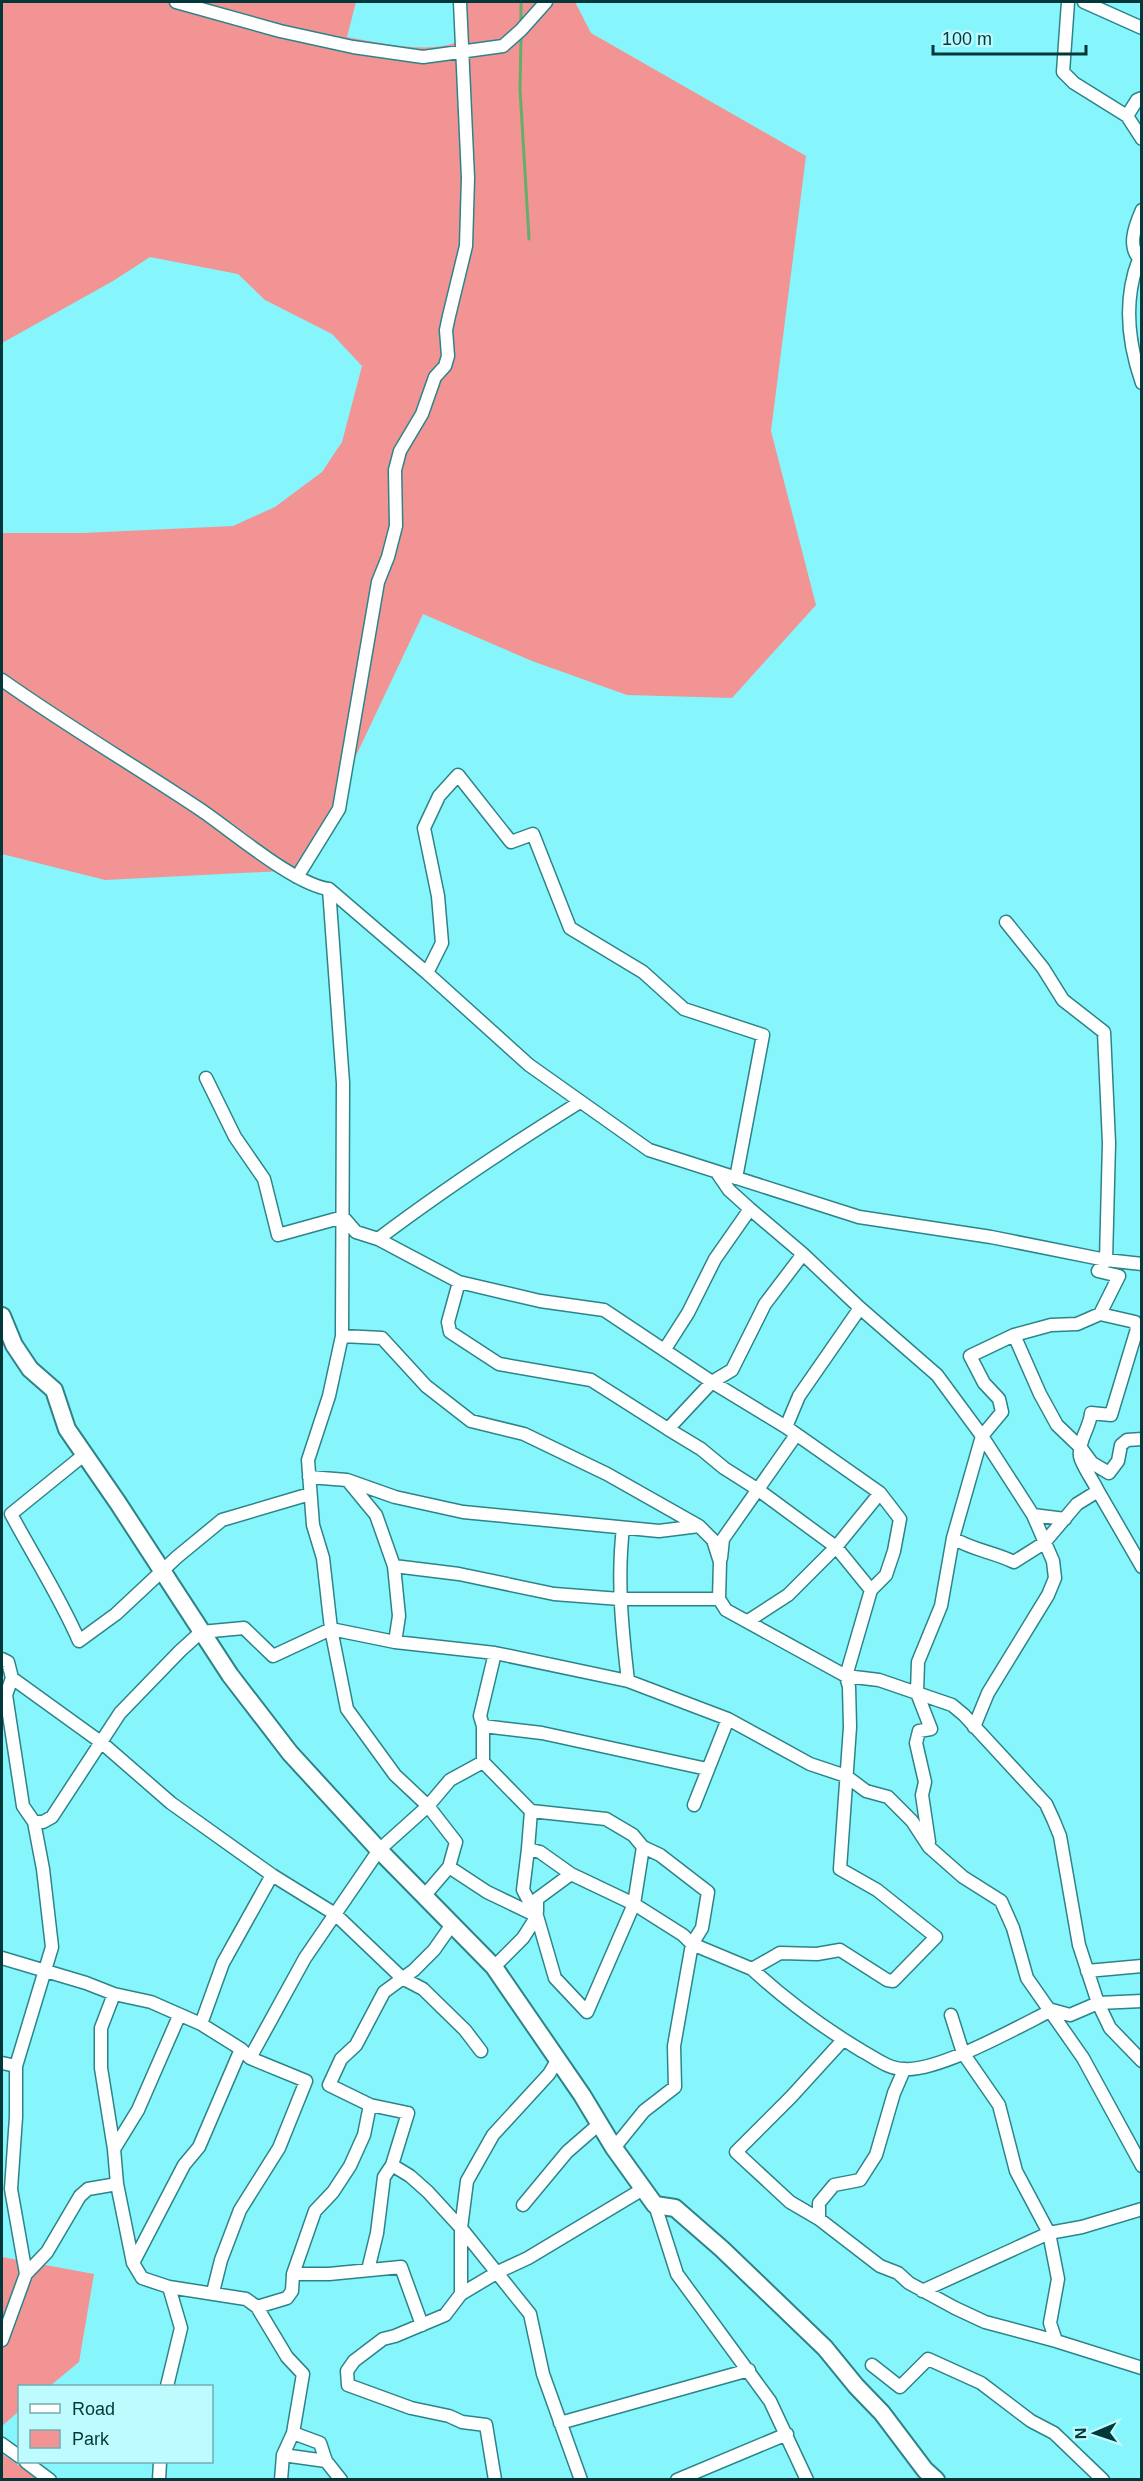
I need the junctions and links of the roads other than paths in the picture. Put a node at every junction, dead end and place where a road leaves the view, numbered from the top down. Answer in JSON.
{"nodes":[{"id":1,"x":176,"y":2,"type":"edge"},
{"id":2,"x":460,"y":2,"type":"edge"},
{"id":3,"x":546,"y":2,"type":"edge"},
{"id":4,"x":1068,"y":2,"type":"edge"},
{"id":5,"x":1084,"y":2,"type":"edge"},
{"id":6,"x":1142,"y":28,"type":"edge"},
{"id":7,"x":462,"y":53,"type":"junction"},
{"id":8,"x":1142,"y":98,"type":"edge"},
{"id":9,"x":1127,"y":116,"type":"junction"},
{"id":10,"x":1142,"y":139,"type":"edge"},
{"id":11,"x":1142,"y":210,"type":"edge"},
{"id":12,"x":1140,"y":260,"type":"edge"},
{"id":13,"x":1142,"y":383,"type":"edge"},
{"id":14,"x":2,"y":680,"type":"edge"},
{"id":15,"x":297,"y":877,"type":"junction"},
{"id":16,"x":329,"y":889,"type":"junction"},
{"id":17,"x":1006,"y":922,"type":"dead end"},
{"id":18,"x":427,"y":973,"type":"junction"},
{"id":19,"x":206,"y":1078,"type":"dead end"},
{"id":20,"x":580,"y":1102,"type":"junction"},
{"id":21,"x":718,"y":1174,"type":"junction"},
{"id":22,"x":736,"y":1178,"type":"junction"},
{"id":23,"x":750,"y":1209,"type":"junction"},
{"id":24,"x":343,"y":1217,"type":"junction"},
{"id":25,"x":378,"y":1239,"type":"junction"},
{"id":26,"x":803,"y":1254,"type":"junction"},
{"id":27,"x":1106,"y":1260,"type":"junction"},
{"id":28,"x":1142,"y":1264,"type":"edge"},
{"id":29,"x":459,"y":1282,"type":"junction"},
{"id":30,"x":861,"y":1308,"type":"junction"},
{"id":31,"x":1100,"y":1314,"type":"junction"},
{"id":32,"x":2,"y":1316,"type":"edge"},
{"id":33,"x":1014,"y":1335,"type":"junction"},
{"id":34,"x":342,"y":1336,"type":"junction"},
{"id":35,"x":665,"y":1349,"type":"junction"},
{"id":36,"x":712,"y":1382,"type":"junction"},
{"id":37,"x":668,"y":1429,"type":"junction"},
{"id":38,"x":791,"y":1431,"type":"junction"},
{"id":39,"x":982,"y":1436,"type":"junction"},
{"id":40,"x":1142,"y":1439,"type":"edge"},
{"id":41,"x":1081,"y":1448,"type":"junction"},
{"id":42,"x":85,"y":1454,"type":"junction"},
{"id":43,"x":309,"y":1477,"type":"junction"},
{"id":44,"x":347,"y":1480,"type":"junction"},
{"id":45,"x":757,"y":1489,"type":"junction"},
{"id":46,"x":1098,"y":1491,"type":"junction"},
{"id":47,"x":880,"y":1493,"type":"junction"},
{"id":48,"x":310,"y":1494,"type":"junction"},
{"id":49,"x":1033,"y":1515,"type":"junction"},
{"id":50,"x":1065,"y":1519,"type":"junction"},
{"id":51,"x":699,"y":1526,"type":"junction"},
{"id":52,"x":623,"y":1528,"type":"junction"},
{"id":53,"x":953,"y":1538,"type":"junction"},
{"id":54,"x":1044,"y":1543,"type":"junction"},
{"id":55,"x":836,"y":1547,"type":"junction"},
{"id":56,"x":720,"y":1562,"type":"junction"},
{"id":57,"x":394,"y":1566,"type":"junction"},
{"id":58,"x":1142,"y":1567,"type":"edge"},
{"id":59,"x":162,"y":1571,"type":"junction"},
{"id":60,"x":871,"y":1590,"type":"junction"},
{"id":61,"x":620,"y":1599,"type":"junction"},
{"id":62,"x":719,"y":1599,"type":"junction"},
{"id":63,"x":748,"y":1621,"type":"junction"},
{"id":64,"x":331,"y":1629,"type":"junction"},
{"id":65,"x":201,"y":1632,"type":"junction"},
{"id":66,"x":395,"y":1642,"type":"junction"},
{"id":67,"x":495,"y":1653,"type":"junction"},
{"id":68,"x":2,"y":1659,"type":"edge"},
{"id":69,"x":846,"y":1676,"type":"junction"},
{"id":70,"x":12,"y":1678,"type":"junction"},
{"id":71,"x":628,"y":1681,"type":"junction"},
{"id":72,"x":917,"y":1693,"type":"junction"},
{"id":73,"x":728,"y":1719,"type":"junction"},
{"id":74,"x":483,"y":1726,"type":"junction"},
{"id":75,"x":974,"y":1727,"type":"junction"},
{"id":76,"x":102,"y":1743,"type":"junction"},
{"id":77,"x":483,"y":1761,"type":"junction"},
{"id":78,"x":707,"y":1769,"type":"junction"},
{"id":79,"x":846,"y":1776,"type":"junction"},
{"id":80,"x":694,"y":1805,"type":"dead end"},
{"id":81,"x":428,"y":1806,"type":"junction"},
{"id":82,"x":531,"y":1811,"type":"junction"},
{"id":83,"x":34,"y":1822,"type":"junction"},
{"id":84,"x":643,"y":1847,"type":"junction"},
{"id":85,"x":929,"y":1847,"type":"junction"},
{"id":86,"x":380,"y":1850,"type":"junction"},
{"id":87,"x":528,"y":1850,"type":"junction"},
{"id":88,"x":449,"y":1867,"type":"junction"},
{"id":89,"x":571,"y":1874,"type":"junction"},
{"id":90,"x":272,"y":1875,"type":"junction"},
{"id":91,"x":425,"y":1895,"type":"junction"},
{"id":92,"x":634,"y":1904,"type":"junction"},
{"id":93,"x":335,"y":1914,"type":"junction"},
{"id":94,"x":537,"y":1916,"type":"junction"},
{"id":95,"x":453,"y":1923,"type":"junction"},
{"id":96,"x":692,"y":1944,"type":"junction"},
{"id":97,"x":2,"y":1958,"type":"edge"},
{"id":98,"x":1142,"y":1966,"type":"edge"},
{"id":99,"x":494,"y":1967,"type":"junction"},
{"id":100,"x":752,"y":1969,"type":"junction"},
{"id":101,"x":44,"y":1970,"type":"junction"},
{"id":102,"x":1087,"y":1971,"type":"junction"},
{"id":103,"x":402,"y":1978,"type":"junction"},
{"id":104,"x":114,"y":1995,"type":"junction"},
{"id":105,"x":1142,"y":2001,"type":"edge"},
{"id":106,"x":1098,"y":2003,"type":"junction"},
{"id":107,"x":1052,"y":2010,"type":"junction"},
{"id":108,"x":951,"y":2015,"type":"dead end"},
{"id":109,"x":179,"y":2016,"type":"junction"},
{"id":110,"x":201,"y":2024,"type":"junction"},
{"id":111,"x":843,"y":2040,"type":"junction"},
{"id":112,"x":1142,"y":2044,"type":"edge"},
{"id":113,"x":1128,"y":2045,"type":"junction"},
{"id":114,"x":481,"y":2050,"type":"dead end"},
{"id":115,"x":246,"y":2053,"type":"junction"},
{"id":116,"x":963,"y":2053,"type":"junction"},
{"id":117,"x":558,"y":2060,"type":"junction"},
{"id":118,"x":1142,"y":2061,"type":"edge"},
{"id":119,"x":2,"y":2063,"type":"edge"},
{"id":120,"x":16,"y":2066,"type":"junction"},
{"id":121,"x":904,"y":2070,"type":"junction"},
{"id":122,"x":370,"y":2105,"type":"junction"},
{"id":123,"x":598,"y":2125,"type":"junction"},
{"id":124,"x":614,"y":2148,"type":"junction"},
{"id":125,"x":114,"y":2150,"type":"junction"},
{"id":126,"x":392,"y":2165,"type":"junction"},
{"id":127,"x":1142,"y":2166,"type":"edge"},
{"id":128,"x":117,"y":2184,"type":"junction"},
{"id":129,"x":643,"y":2189,"type":"junction"},
{"id":130,"x":523,"y":2205,"type":"dead end"},
{"id":131,"x":655,"y":2205,"type":"junction"},
{"id":132,"x":1142,"y":2209,"type":"edge"},
{"id":133,"x":819,"y":2219,"type":"junction"},
{"id":134,"x":461,"y":2228,"type":"junction"},
{"id":135,"x":1049,"y":2233,"type":"junction"},
{"id":136,"x":133,"y":2263,"type":"junction"},
{"id":137,"x":368,"y":2270,"type":"junction"},
{"id":138,"x":498,"y":2272,"type":"junction"},
{"id":139,"x":26,"y":2274,"type":"junction"},
{"id":140,"x":293,"y":2274,"type":"junction"},
{"id":141,"x":169,"y":2287,"type":"junction"},
{"id":142,"x":922,"y":2291,"type":"junction"},
{"id":143,"x":213,"y":2292,"type":"junction"},
{"id":144,"x":461,"y":2294,"type":"junction"},
{"id":145,"x":257,"y":2307,"type":"junction"},
{"id":146,"x":422,"y":2325,"type":"junction"},
{"id":147,"x":2,"y":2340,"type":"edge"},
{"id":148,"x":1056,"y":2341,"type":"junction"},
{"id":149,"x":872,"y":2365,"type":"dead end"},
{"id":150,"x":1142,"y":2368,"type":"edge"},
{"id":151,"x":749,"y":2370,"type":"junction"},
{"id":152,"x":167,"y":2385,"type":"edge"},
{"id":153,"x":560,"y":2423,"type":"junction"},
{"id":154,"x":293,"y":2433,"type":"junction"},
{"id":155,"x":787,"y":2434,"type":"junction"},
{"id":156,"x":2,"y":2444,"type":"edge"},
{"id":157,"x":283,"y":2455,"type":"junction"},
{"id":158,"x":18,"y":2456,"type":"edge"},
{"id":159,"x":326,"y":2461,"type":"junction"},
{"id":160,"x":27,"y":2463,"type":"edge"},
{"id":161,"x":160,"y":2463,"type":"edge"},
{"id":162,"x":50,"y":2480,"type":"edge"},
{"id":163,"x":159,"y":2480,"type":"edge"},
{"id":164,"x":281,"y":2480,"type":"edge"},
{"id":165,"x":341,"y":2480,"type":"edge"},
{"id":166,"x":495,"y":2480,"type":"edge"},
{"id":167,"x":580,"y":2480,"type":"edge"},
{"id":168,"x":677,"y":2480,"type":"edge"},
{"id":169,"x":807,"y":2480,"type":"edge"},
{"id":170,"x":936,"y":2480,"type":"edge"},
{"id":171,"x":1103,"y":2480,"type":"edge"}],
"edges":[{"from":1,"to":7,"type":"street"},
{"from":2,"to":7,"type":"street"},
{"from":3,"to":7,"type":"street"},
{"from":4,"to":9,"type":"street"},
{"from":5,"to":6,"type":"street"},
{"from":7,"to":15,"type":"street"},
{"from":8,"to":9,"type":"street"},
{"from":9,"to":10,"type":"street"},
{"from":11,"to":12,"type":"street"},
{"from":12,"to":13,"type":"street"},
{"from":14,"to":15,"type":"street"},
{"from":15,"to":16,"type":"street"},
{"from":16,"to":18,"type":"street"},
{"from":16,"to":24,"type":"street"},
{"from":17,"to":27,"type":"street"},
{"from":18,"to":20,"type":"street"},
{"from":18,"to":22,"type":"street"},
{"from":19,"to":24,"type":"street"},
{"from":20,"to":21,"type":"street"},
{"from":20,"to":25,"type":"street"},
{"from":21,"to":22,"type":"street"},
{"from":21,"to":23,"type":"street"},
{"from":22,"to":27,"type":"street"},
{"from":23,"to":26,"type":"street"},
{"from":23,"to":35,"type":"street"},
{"from":24,"to":25,"type":"street"},
{"from":24,"to":34,"type":"street"},
{"from":25,"to":29,"type":"street"},
{"from":26,"to":30,"type":"street"},
{"from":26,"to":36,"type":"street"},
{"from":27,"to":28,"type":"street"},
{"from":27,"to":31,"type":"street"},
{"from":29,"to":35,"type":"street"},
{"from":29,"to":37,"type":"street"},
{"from":30,"to":38,"type":"street"},
{"from":30,"to":39,"type":"street"},
{"from":31,"to":33,"type":"street"},
{"from":31,"to":41,"type":"street"},
{"from":32,"to":42,"type":"street"},
{"from":33,"to":39,"type":"street"},
{"from":33,"to":41,"type":"street"},
{"from":34,"to":43,"type":"street"},
{"from":34,"to":51,"type":"street"},
{"from":35,"to":36,"type":"street"},
{"from":36,"to":37,"type":"street"},
{"from":36,"to":38,"type":"street"},
{"from":37,"to":45,"type":"street"},
{"from":38,"to":45,"type":"street"},
{"from":38,"to":47,"type":"street"},
{"from":39,"to":49,"type":"street"},
{"from":39,"to":53,"type":"street"},
{"from":40,"to":41,"type":"street"},
{"from":41,"to":46,"type":"street"},
{"from":42,"to":59,"type":"street"},
{"from":42,"to":59,"type":"street"},
{"from":43,"to":44,"type":"street"},
{"from":43,"to":48,"type":"street"},
{"from":44,"to":52,"type":"street"},
{"from":44,"to":57,"type":"street"},
{"from":45,"to":55,"type":"street"},
{"from":45,"to":56,"type":"street"},
{"from":46,"to":50,"type":"street"},
{"from":46,"to":58,"type":"street"},
{"from":47,"to":55,"type":"street"},
{"from":47,"to":60,"type":"street"},
{"from":48,"to":59,"type":"street"},
{"from":48,"to":64,"type":"street"},
{"from":49,"to":50,"type":"street"},
{"from":49,"to":54,"type":"street"},
{"from":50,"to":54,"type":"street"},
{"from":51,"to":52,"type":"street"},
{"from":51,"to":56,"type":"street"},
{"from":52,"to":61,"type":"street"},
{"from":53,"to":54,"type":"street"},
{"from":53,"to":72,"type":"street"},
{"from":54,"to":75,"type":"street"},
{"from":55,"to":60,"type":"street"},
{"from":55,"to":63,"type":"street"},
{"from":56,"to":62,"type":"street"},
{"from":57,"to":61,"type":"street"},
{"from":57,"to":66,"type":"street"},
{"from":59,"to":65,"type":"street"},
{"from":60,"to":69,"type":"street"},
{"from":61,"to":62,"type":"street"},
{"from":61,"to":71,"type":"street"},
{"from":62,"to":63,"type":"street"},
{"from":63,"to":69,"type":"street"},
{"from":64,"to":65,"type":"street"},
{"from":64,"to":66,"type":"street"},
{"from":64,"to":81,"type":"street"},
{"from":65,"to":76,"type":"street"},
{"from":65,"to":86,"type":"street"},
{"from":66,"to":67,"type":"street"},
{"from":67,"to":71,"type":"street"},
{"from":67,"to":74,"type":"street"},
{"from":68,"to":70,"type":"street"},
{"from":69,"to":72,"type":"street"},
{"from":69,"to":79,"type":"street"},
{"from":70,"to":76,"type":"street"},
{"from":70,"to":83,"type":"street"},
{"from":71,"to":73,"type":"street"},
{"from":72,"to":75,"type":"street"},
{"from":72,"to":85,"type":"street"},
{"from":73,"to":78,"type":"street"},
{"from":73,"to":79,"type":"street"},
{"from":74,"to":77,"type":"street"},
{"from":74,"to":78,"type":"street"},
{"from":75,"to":102,"type":"street"},
{"from":76,"to":83,"type":"street"},
{"from":76,"to":90,"type":"street"},
{"from":77,"to":81,"type":"street"},
{"from":77,"to":82,"type":"street"},
{"from":78,"to":80,"type":"street"},
{"from":79,"to":85,"type":"street"},
{"from":79,"to":100,"type":"street"},
{"from":81,"to":86,"type":"street"},
{"from":81,"to":88,"type":"street"},
{"from":82,"to":84,"type":"street"},
{"from":82,"to":87,"type":"street"},
{"from":83,"to":101,"type":"street"},
{"from":84,"to":92,"type":"street"},
{"from":84,"to":96,"type":"street"},
{"from":85,"to":107,"type":"street"},
{"from":86,"to":91,"type":"street"},
{"from":86,"to":93,"type":"street"},
{"from":87,"to":89,"type":"street"},
{"from":87,"to":94,"type":"street"},
{"from":88,"to":91,"type":"street"},
{"from":88,"to":94,"type":"street"},
{"from":89,"to":92,"type":"street"},
{"from":89,"to":94,"type":"street"},
{"from":90,"to":93,"type":"street"},
{"from":90,"to":110,"type":"street"},
{"from":91,"to":95,"type":"street"},
{"from":92,"to":94,"type":"street"},
{"from":92,"to":96,"type":"street"},
{"from":93,"to":103,"type":"street"},
{"from":93,"to":115,"type":"street"},
{"from":94,"to":99,"type":"street"},
{"from":95,"to":99,"type":"street"},
{"from":95,"to":103,"type":"street"},
{"from":96,"to":100,"type":"street"},
{"from":96,"to":124,"type":"street"},
{"from":97,"to":101,"type":"street"},
{"from":98,"to":102,"type":"street"},
{"from":99,"to":117,"type":"street"},
{"from":100,"to":111,"type":"street"},
{"from":101,"to":104,"type":"street"},
{"from":101,"to":120,"type":"street"},
{"from":102,"to":106,"type":"street"},
{"from":103,"to":114,"type":"street"},
{"from":103,"to":122,"type":"street"},
{"from":104,"to":109,"type":"street"},
{"from":104,"to":125,"type":"street"},
{"from":105,"to":106,"type":"street"},
{"from":106,"to":107,"type":"street"},
{"from":106,"to":113,"type":"street"},
{"from":107,"to":116,"type":"street"},
{"from":107,"to":127,"type":"street"},
{"from":108,"to":116,"type":"street"},
{"from":109,"to":110,"type":"street"},
{"from":109,"to":125,"type":"street"},
{"from":110,"to":115,"type":"street"},
{"from":111,"to":121,"type":"street"},
{"from":111,"to":133,"type":"street"},
{"from":112,"to":113,"type":"street"},
{"from":113,"to":118,"type":"street"},
{"from":115,"to":136,"type":"street"},
{"from":115,"to":143,"type":"street"},
{"from":116,"to":121,"type":"street"},
{"from":116,"to":135,"type":"street"},
{"from":117,"to":123,"type":"street"},
{"from":117,"to":134,"type":"street"},
{"from":119,"to":120,"type":"street"},
{"from":120,"to":139,"type":"street"},
{"from":121,"to":133,"type":"street"},
{"from":122,"to":126,"type":"street"},
{"from":122,"to":140,"type":"street"},
{"from":123,"to":124,"type":"street"},
{"from":123,"to":130,"type":"street"},
{"from":124,"to":129,"type":"street"},
{"from":125,"to":128,"type":"street"},
{"from":126,"to":134,"type":"street"},
{"from":126,"to":137,"type":"street"},
{"from":128,"to":136,"type":"street"},
{"from":128,"to":139,"type":"street"},
{"from":129,"to":131,"type":"street"},
{"from":129,"to":138,"type":"street"},
{"from":131,"to":151,"type":"street"},
{"from":131,"to":170,"type":"street"},
{"from":132,"to":135,"type":"street"},
{"from":133,"to":142,"type":"street"},
{"from":134,"to":138,"type":"street"},
{"from":134,"to":144,"type":"street"},
{"from":135,"to":142,"type":"street"},
{"from":135,"to":148,"type":"street"},
{"from":136,"to":141,"type":"street"},
{"from":137,"to":140,"type":"street"},
{"from":137,"to":146,"type":"street"},
{"from":138,"to":144,"type":"street"},
{"from":138,"to":153,"type":"street"},
{"from":139,"to":147,"type":"street"},
{"from":140,"to":145,"type":"street"},
{"from":141,"to":143,"type":"street"},
{"from":141,"to":152,"type":"street"},
{"from":142,"to":148,"type":"street"},
{"from":143,"to":145,"type":"street"},
{"from":144,"to":146,"type":"street"},
{"from":145,"to":154,"type":"street"},
{"from":146,"to":166,"type":"street"},
{"from":148,"to":150,"type":"street"},
{"from":149,"to":171,"type":"street"},
{"from":151,"to":153,"type":"street"},
{"from":151,"to":155,"type":"street"},
{"from":153,"to":167,"type":"street"},
{"from":154,"to":157,"type":"street"},
{"from":154,"to":159,"type":"street"},
{"from":155,"to":168,"type":"street"},
{"from":155,"to":169,"type":"street"},
{"from":156,"to":158,"type":"street"},
{"from":157,"to":159,"type":"street"},
{"from":157,"to":164,"type":"street"},
{"from":159,"to":165,"type":"street"},
{"from":160,"to":162,"type":"street"},
{"from":161,"to":163,"type":"street"}]}
